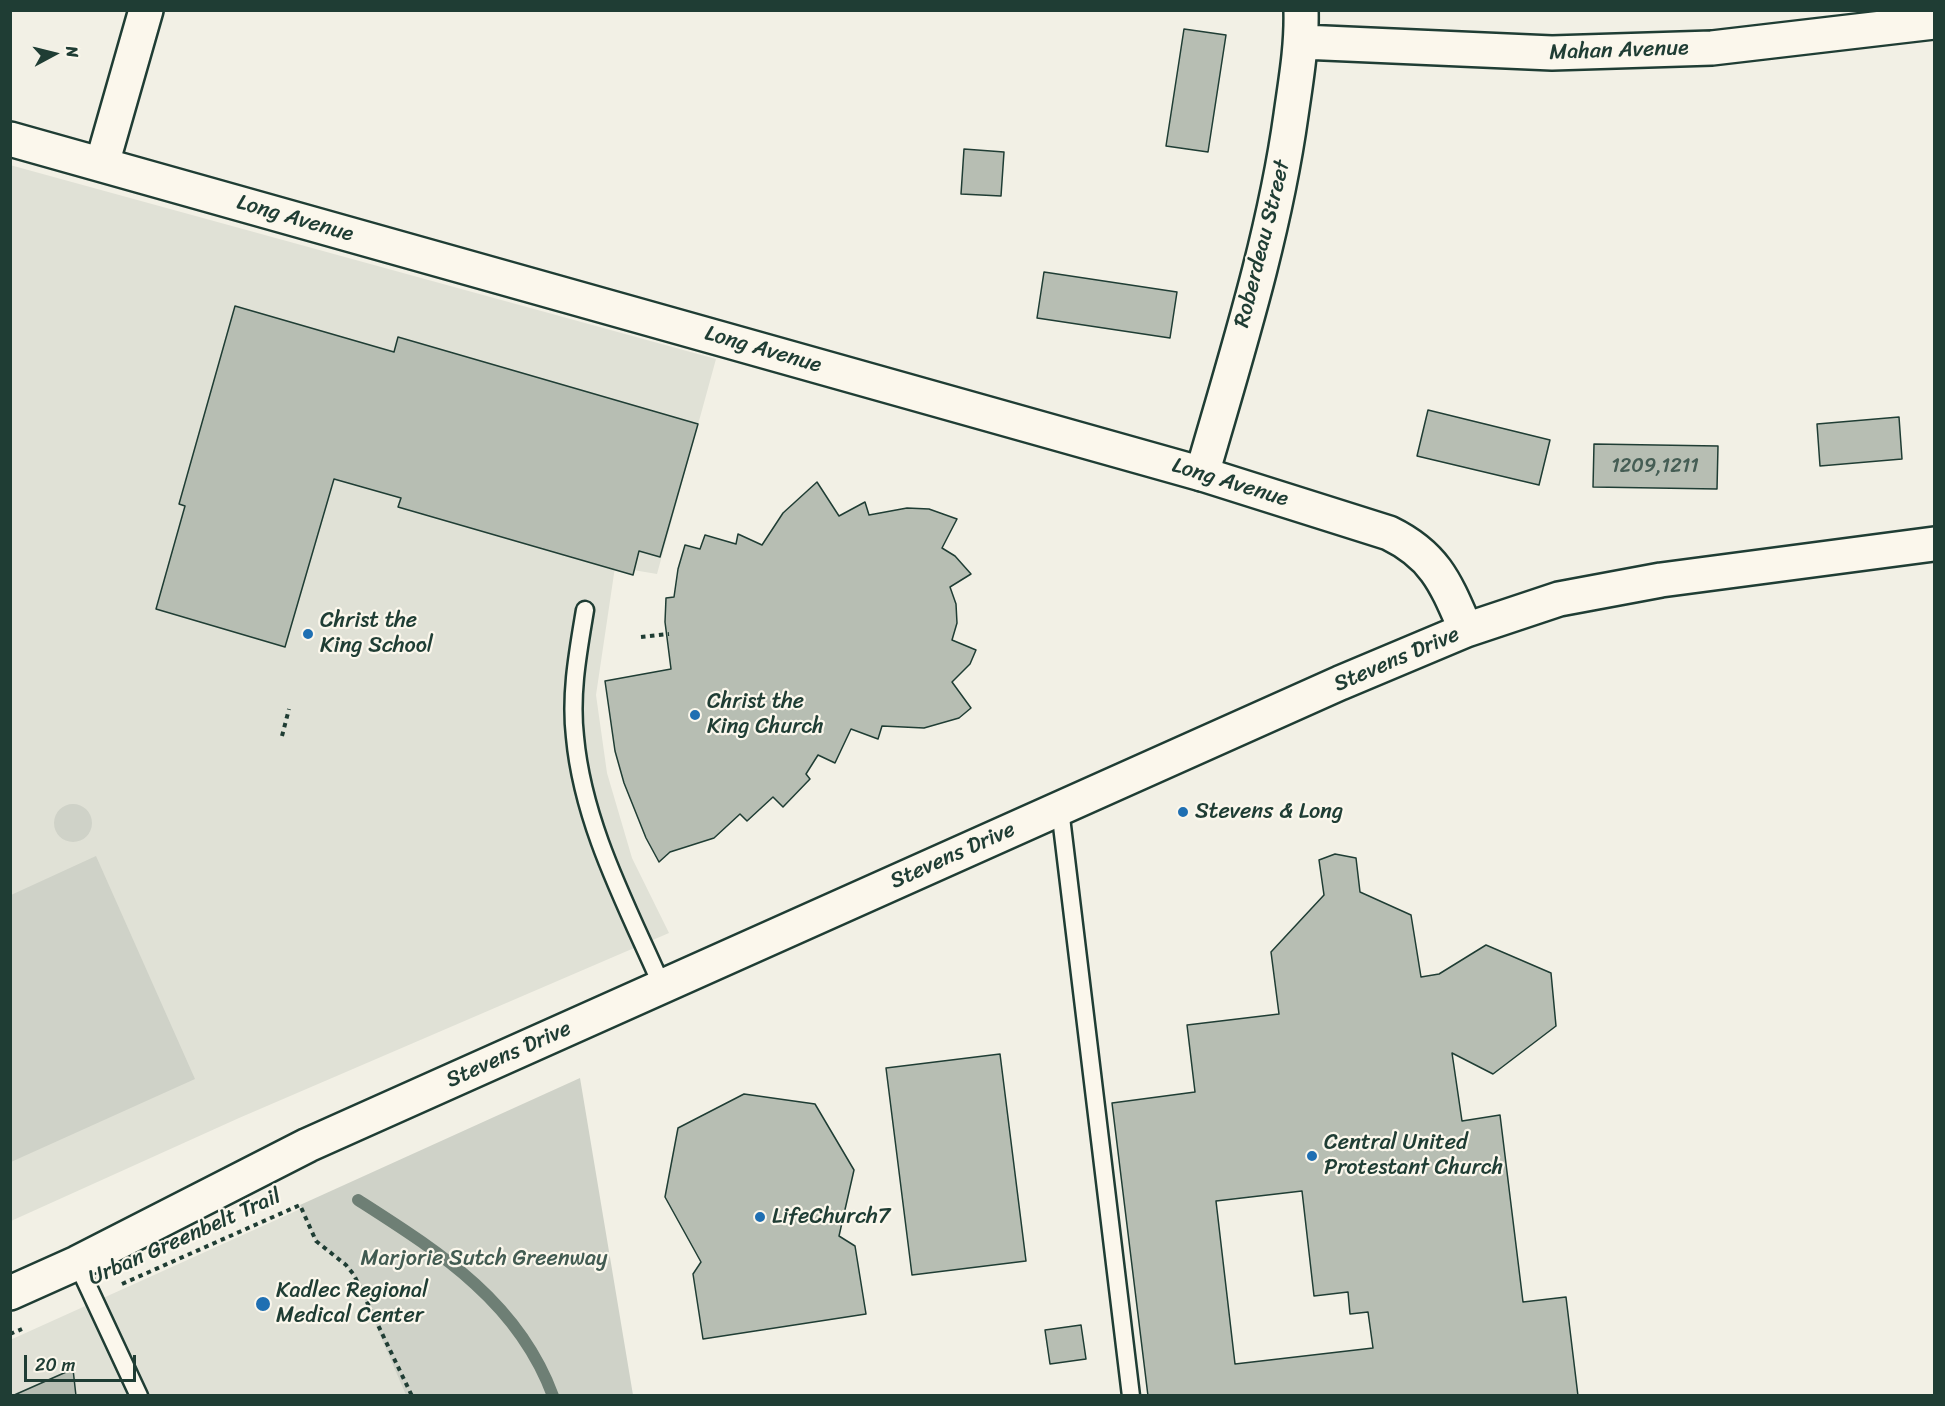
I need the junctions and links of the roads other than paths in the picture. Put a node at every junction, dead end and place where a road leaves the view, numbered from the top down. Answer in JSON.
{"nodes":[{"id":1,"x":146,"y":10,"type":"edge"},
{"id":2,"x":1935,"y":22,"type":"edge"},
{"id":3,"x":1301,"y":26,"type":"edge"},
{"id":4,"x":10,"y":139,"type":"edge"},
{"id":5,"x":102,"y":164,"type":"junction"},
{"id":6,"x":1202,"y":474,"type":"junction"},
{"id":7,"x":1935,"y":544,"type":"edge"},
{"id":8,"x":585,"y":610,"type":"dead end"},
{"id":9,"x":1466,"y":630,"type":"junction"},
{"id":10,"x":1060,"y":809,"type":"junction"},
{"id":11,"x":662,"y":986,"type":"junction"},
{"id":12,"x":77,"y":1263,"type":"junction"},
{"id":13,"x":10,"y":1293,"type":"edge"},
{"id":14,"x":139,"y":1395,"type":"edge"},
{"id":15,"x":1131,"y":1395,"type":"edge"}],
"edges":[{"from":1,"to":5,"type":"street"},
{"from":2,"to":3,"type":"street","name":"Mahan Avenue"},
{"from":3,"to":6,"type":"street","name":"Roberdeau Street"},
{"from":4,"to":5,"type":"street","name":"Long Avenue"},
{"from":5,"to":6,"type":"street","name":"Long Avenue"},
{"from":6,"to":9,"type":"street","name":"Long Avenue"},
{"from":7,"to":9,"type":"street","name":"Stevens Drive"},
{"from":8,"to":11,"type":"lane"},
{"from":9,"to":10,"type":"street","name":"Stevens Drive"},
{"from":10,"to":11,"type":"street","name":"Stevens Drive"},
{"from":10,"to":15,"type":"lane"},
{"from":11,"to":12,"type":"street","name":"Stevens Drive"},
{"from":12,"to":13,"type":"street","name":"Stevens Drive"},
{"from":12,"to":14,"type":"lane"}]}
